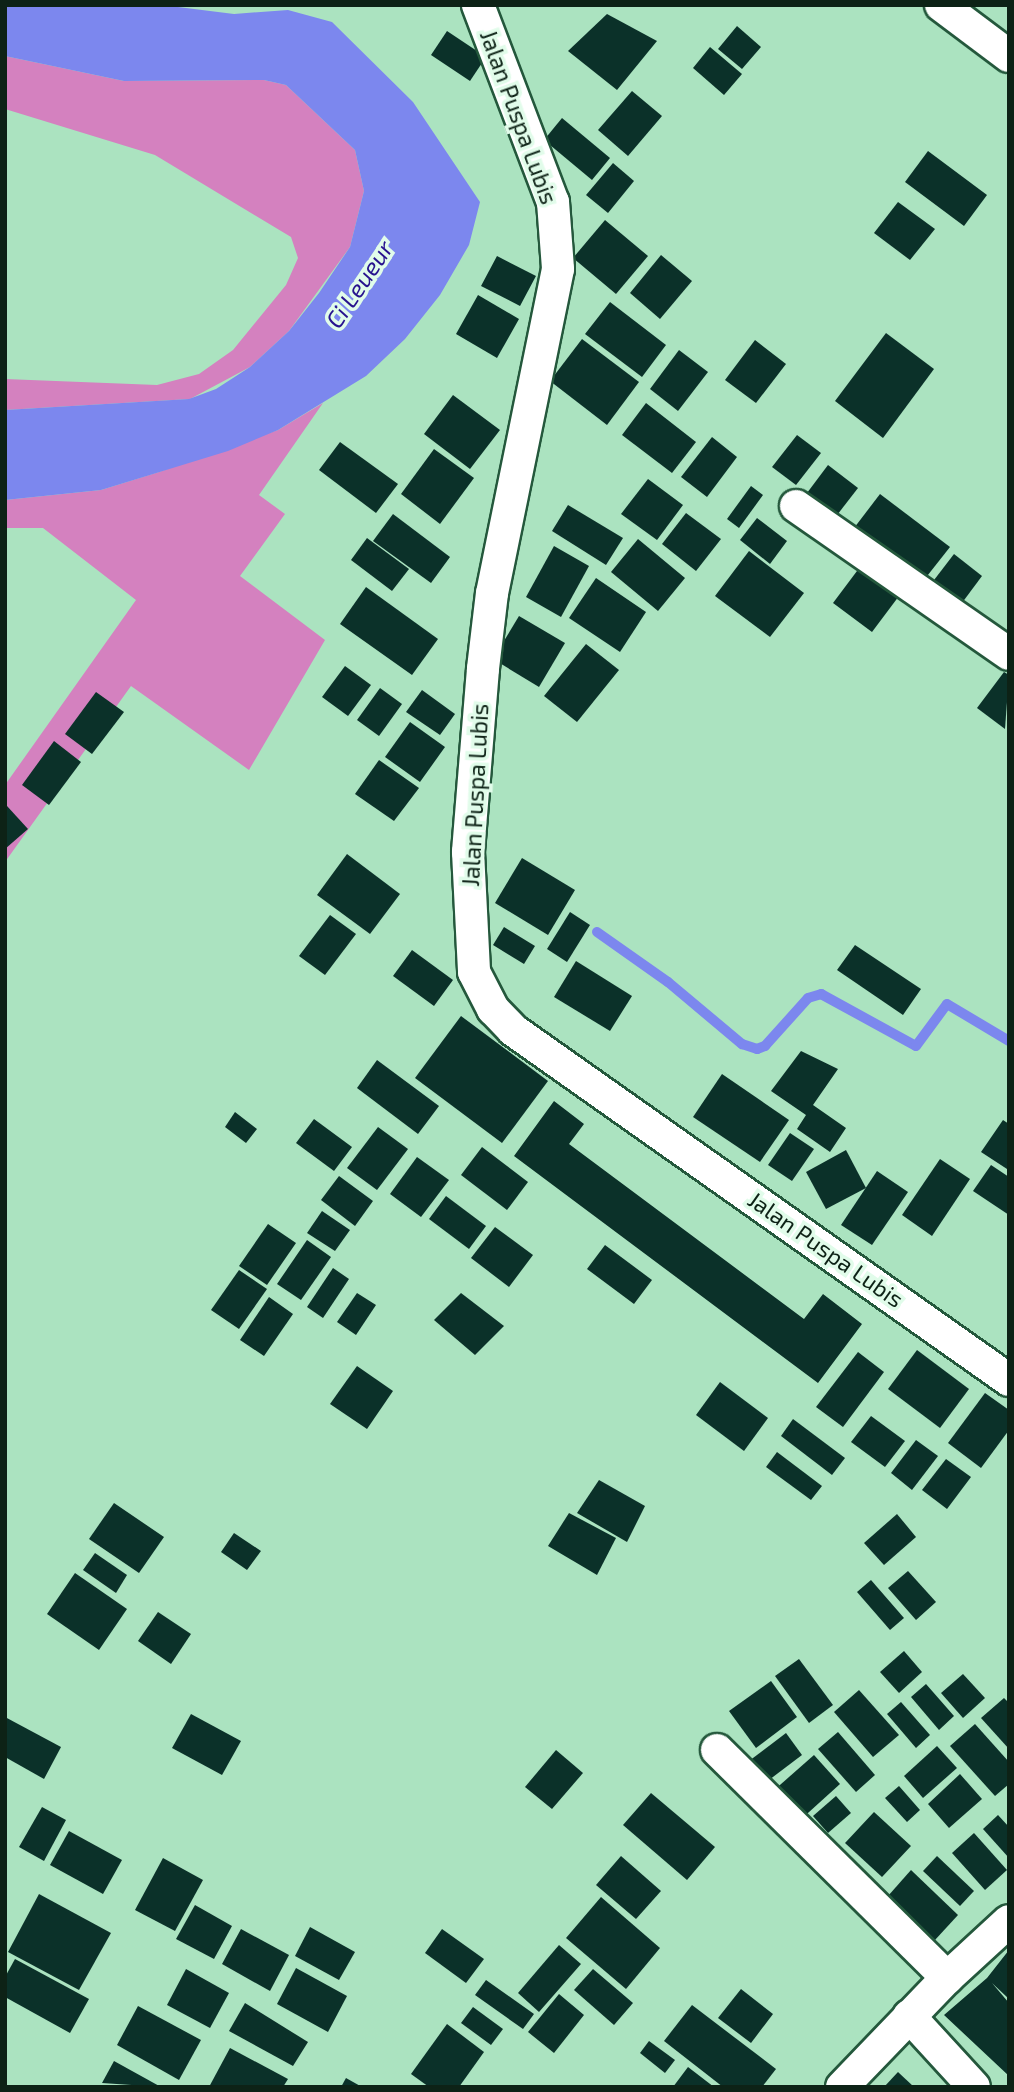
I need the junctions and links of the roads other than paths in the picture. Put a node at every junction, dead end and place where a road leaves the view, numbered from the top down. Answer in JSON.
{"nodes":[{"id":1,"x":478,"y":5,"type":"edge"},
{"id":2,"x":941,"y":5,"type":"edge"},
{"id":3,"x":1009,"y":56,"type":"edge"},
{"id":4,"x":796,"y":506,"type":"dead end"},
{"id":5,"x":1009,"y":654,"type":"edge"},
{"id":6,"x":1009,"y":1380,"type":"edge"},
{"id":7,"x":717,"y":1750,"type":"dead end"},
{"id":8,"x":1009,"y":1921,"type":"edge"},
{"id":9,"x":947,"y":1978,"type":"junction"},
{"id":10,"x":909,"y":2016,"type":"junction"},
{"id":11,"x":842,"y":2087,"type":"edge"},
{"id":12,"x":974,"y":2087,"type":"edge"}],
"edges":[{"from":1,"to":6,"type":"street","name":"Jalan Puspa Lubis"},
{"from":2,"to":3,"type":"street"},
{"from":4,"to":5,"type":"street"},
{"from":7,"to":9,"type":"street"},
{"from":8,"to":9,"type":"street"},
{"from":9,"to":10,"type":"street"},
{"from":10,"to":11,"type":"street"},
{"from":10,"to":12,"type":"street"}]}
